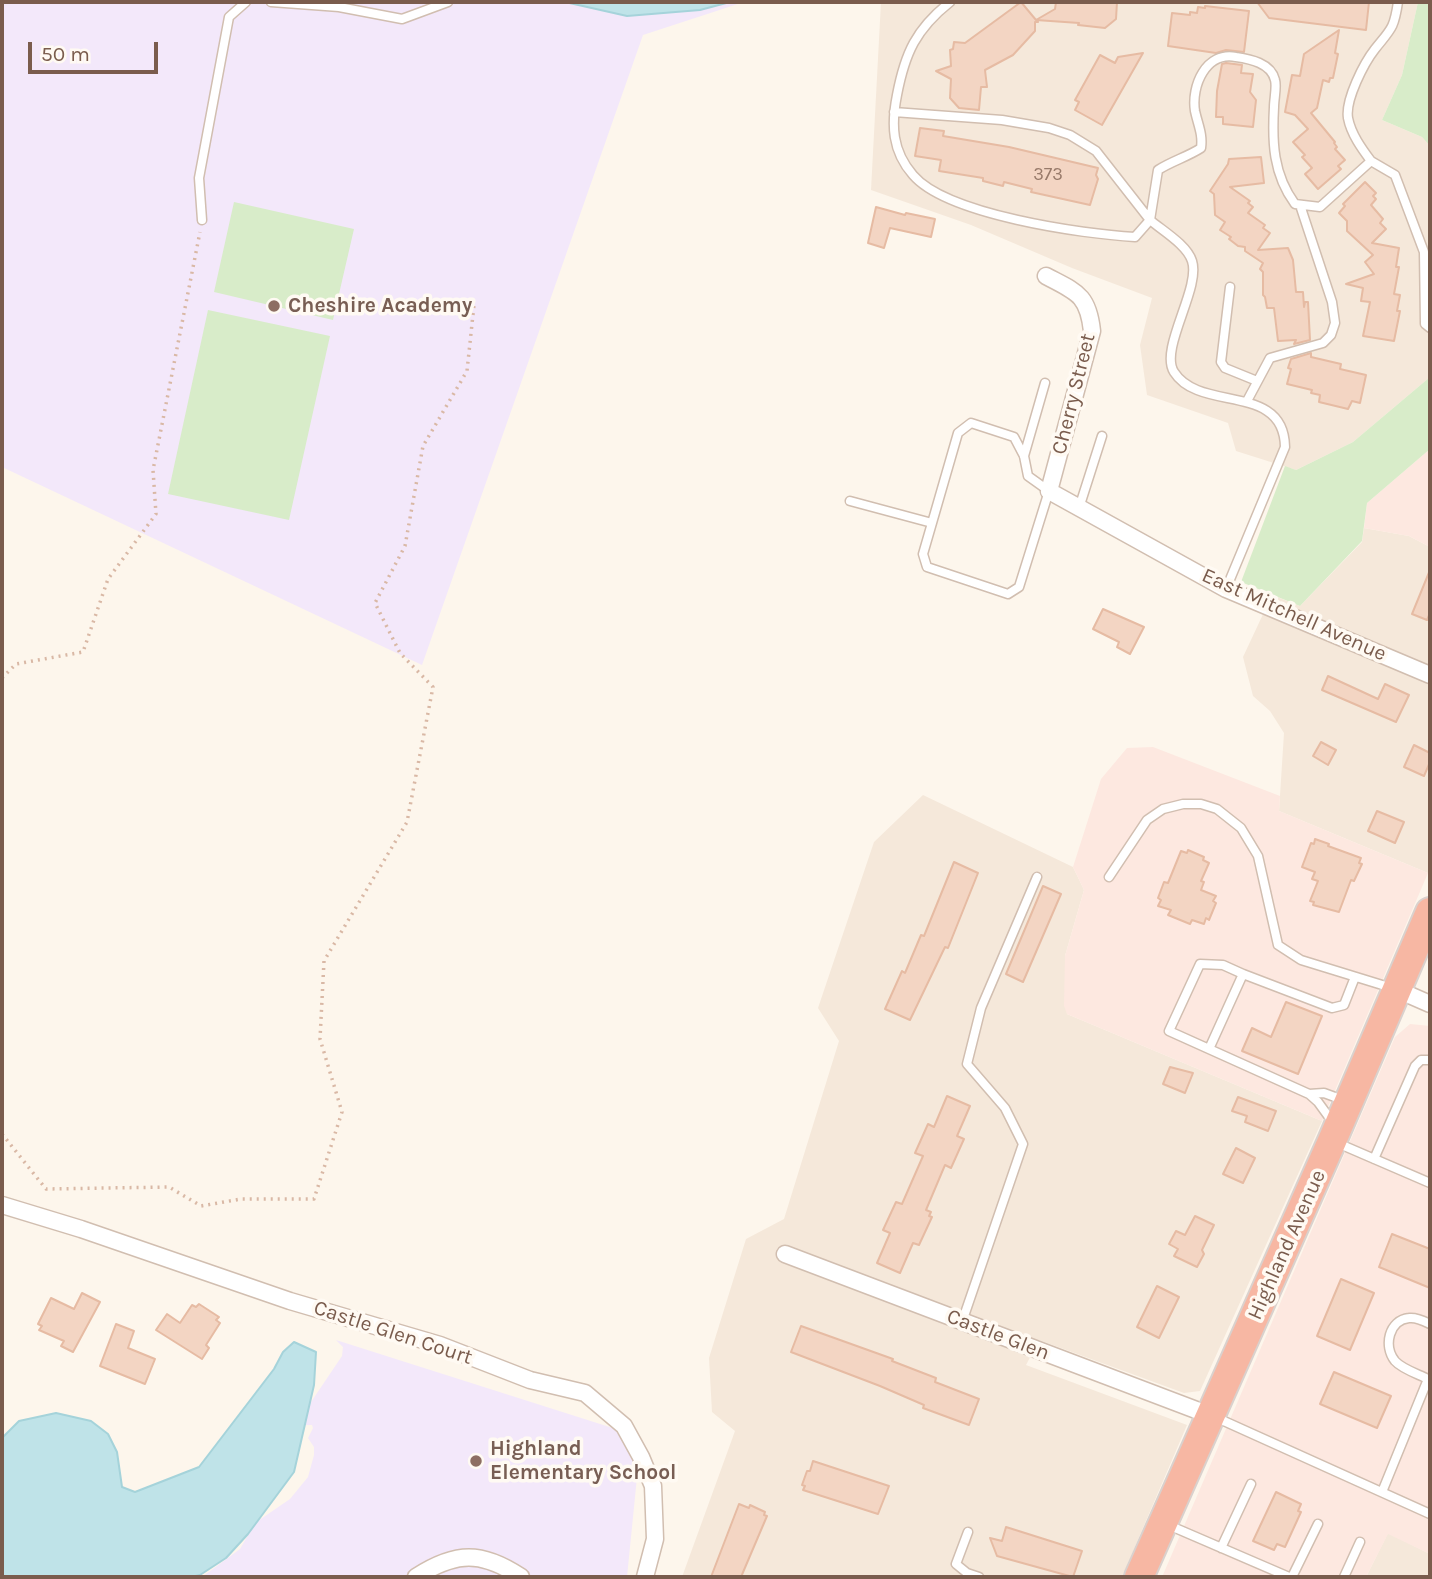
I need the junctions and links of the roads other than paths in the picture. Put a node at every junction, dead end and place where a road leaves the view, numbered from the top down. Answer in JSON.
{"nodes":[{"id":1,"x":246,"y":2,"type":"edge"},
{"id":2,"x":271,"y":2,"type":"edge"},
{"id":3,"x":449,"y":2,"type":"edge"},
{"id":4,"x":950,"y":2,"type":"edge"},
{"id":5,"x":1398,"y":2,"type":"edge"},
{"id":6,"x":894,"y":112,"type":"junction"},
{"id":7,"x":1371,"y":162,"type":"junction"},
{"id":8,"x":1300,"y":205,"type":"junction"},
{"id":9,"x":202,"y":220,"type":"road end"},
{"id":10,"x":1150,"y":220,"type":"junction"},
{"id":11,"x":1046,"y":276,"type":"dead end"},
{"id":12,"x":1230,"y":287,"type":"dead end"},
{"id":13,"x":1430,"y":328,"type":"edge"},
{"id":14,"x":1257,"y":382,"type":"junction"},
{"id":15,"x":1045,"y":383,"type":"dead end"},
{"id":16,"x":1247,"y":401,"type":"junction"},
{"id":17,"x":1102,"y":436,"type":"dead end"},
{"id":18,"x":1024,"y":456,"type":"junction"},
{"id":19,"x":1049,"y":491,"type":"junction"},
{"id":20,"x":850,"y":501,"type":"dead end"},
{"id":21,"x":1079,"y":508,"type":"junction"},
{"id":22,"x":932,"y":523,"type":"junction"},
{"id":23,"x":1226,"y":589,"type":"junction"},
{"id":24,"x":1430,"y":675,"type":"edge"},
{"id":25,"x":1037,"y":877,"type":"dead end"},
{"id":26,"x":1109,"y":877,"type":"dead end"},
{"id":27,"x":1430,"y":912,"type":"edge"},
{"id":28,"x":1243,"y":974,"type":"junction"},
{"id":29,"x":1354,"y":977,"type":"junction"},
{"id":30,"x":1398,"y":990,"type":"junction"},
{"id":31,"x":1430,"y":1004,"type":"edge"},
{"id":32,"x":1209,"y":1049,"type":"junction"},
{"id":33,"x":1430,"y":1060,"type":"edge"},
{"id":34,"x":1309,"y":1094,"type":"junction"},
{"id":35,"x":1349,"y":1102,"type":"junction"},
{"id":36,"x":1335,"y":1135,"type":"junction"},
{"id":37,"x":1374,"y":1159,"type":"junction"},
{"id":38,"x":1430,"y":1183,"type":"edge"},
{"id":39,"x":2,"y":1205,"type":"edge"},
{"id":40,"x":785,"y":1254,"type":"dead end"},
{"id":41,"x":962,"y":1322,"type":"junction"},
{"id":42,"x":1430,"y":1324,"type":"edge"},
{"id":43,"x":1429,"y":1376,"type":"edge"},
{"id":44,"x":1212,"y":1416,"type":"junction"},
{"id":45,"x":1251,"y":1484,"type":"dead end"},
{"id":46,"x":1382,"y":1492,"type":"junction"},
{"id":47,"x":1430,"y":1514,"type":"edge"},
{"id":48,"x":1164,"y":1523,"type":"junction"},
{"id":49,"x":1318,"y":1524,"type":"dead end"},
{"id":50,"x":968,"y":1532,"type":"dead end"},
{"id":51,"x":1360,"y":1542,"type":"dead end"},
{"id":52,"x":1221,"y":1548,"type":"junction"},
{"id":53,"x":416,"y":1577,"type":"edge"},
{"id":54,"x":521,"y":1577,"type":"edge"},
{"id":55,"x":645,"y":1577,"type":"edge"},
{"id":56,"x":979,"y":1577,"type":"edge"},
{"id":57,"x":1139,"y":1577,"type":"edge"},
{"id":58,"x":1291,"y":1577,"type":"edge"},
{"id":59,"x":1344,"y":1577,"type":"edge"}],
"edges":[{"from":1,"to":9,"type":"lane"},
{"from":2,"to":3,"type":"lane"},
{"from":4,"to":6,"type":"lane"},
{"from":5,"to":7,"type":"lane"},
{"from":6,"to":10,"type":"lane"},
{"from":6,"to":10,"type":"lane"},
{"from":7,"to":8,"type":"lane"},
{"from":7,"to":13,"type":"lane"},
{"from":8,"to":10,"type":"lane"},
{"from":8,"to":14,"type":"lane"},
{"from":10,"to":16,"type":"lane"},
{"from":11,"to":19,"type":"street","name":"Cherry Street"},
{"from":12,"to":14,"type":"lane"},
{"from":14,"to":16,"type":"lane"},
{"from":15,"to":18,"type":"lane"},
{"from":16,"to":23,"type":"lane"},
{"from":17,"to":21,"type":"lane"},
{"from":18,"to":19,"type":"lane"},
{"from":18,"to":22,"type":"lane"},
{"from":19,"to":21,"type":"street","name":"East Mitchell Avenue"},
{"from":19,"to":22,"type":"lane"},
{"from":20,"to":22,"type":"lane"},
{"from":21,"to":23,"type":"street","name":"East Mitchell Avenue"},
{"from":23,"to":24,"type":"street","name":"East Mitchell Avenue"},
{"from":25,"to":41,"type":"lane"},
{"from":26,"to":29,"type":"lane"},
{"from":27,"to":30,"type":"highway","name":"Highland Avenue"},
{"from":28,"to":29,"type":"lane"},
{"from":28,"to":32,"type":"lane"},
{"from":28,"to":32,"type":"lane"},
{"from":29,"to":30,"type":"lane"},
{"from":30,"to":31,"type":"street"},
{"from":30,"to":35,"type":"highway","name":"Highland Avenue"},
{"from":32,"to":34,"type":"lane"},
{"from":33,"to":37,"type":"lane"},
{"from":34,"to":35,"type":"lane"},
{"from":34,"to":36,"type":"lane"},
{"from":35,"to":36,"type":"highway","name":"Highland Avenue"},
{"from":36,"to":37,"type":"lane"},
{"from":36,"to":44,"type":"highway","name":"Highland Avenue"},
{"from":37,"to":38,"type":"lane"},
{"from":39,"to":55,"type":"street","name":"Castle Glen Court"},
{"from":40,"to":41,"type":"street","name":"Castle Glen"},
{"from":41,"to":44,"type":"street","name":"Castle Glen"},
{"from":42,"to":43,"type":"lane"},
{"from":43,"to":46,"type":"lane"},
{"from":44,"to":46,"type":"lane"},
{"from":44,"to":48,"type":"highway","name":"Highland Avenue"},
{"from":45,"to":52,"type":"lane"},
{"from":46,"to":47,"type":"lane"},
{"from":48,"to":52,"type":"lane"},
{"from":48,"to":57,"type":"highway","name":"Highland Avenue"},
{"from":49,"to":58,"type":"lane"},
{"from":50,"to":56,"type":"lane"},
{"from":51,"to":59,"type":"lane"},
{"from":52,"to":58,"type":"lane"},
{"from":53,"to":54,"type":"street"}]}
